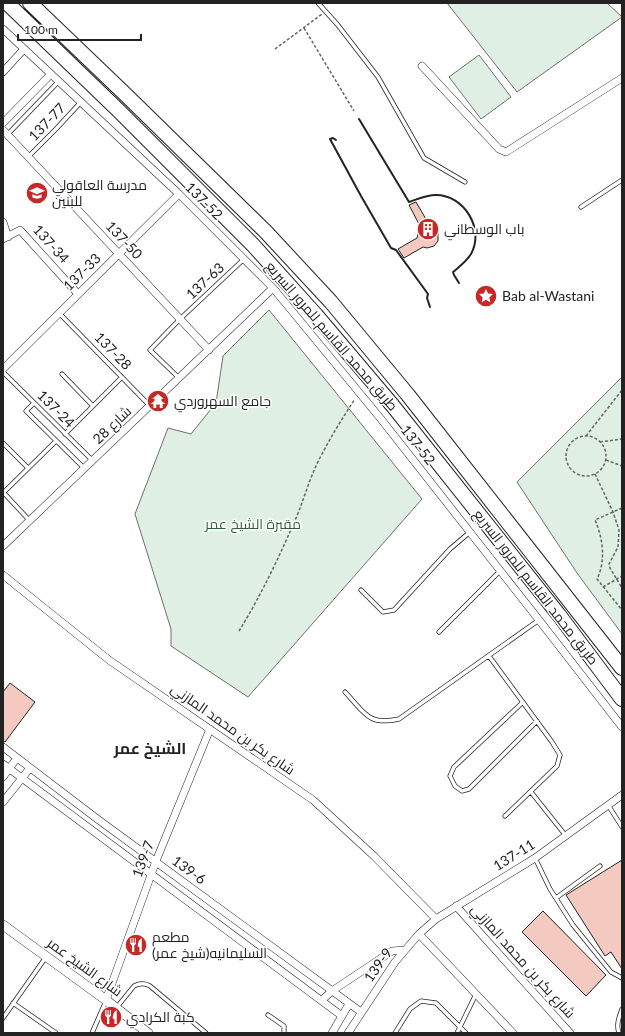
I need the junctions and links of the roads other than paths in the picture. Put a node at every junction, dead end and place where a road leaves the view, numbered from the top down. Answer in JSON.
{"nodes":[{"id":1,"x":7,"y":3,"type":"edge"},
{"id":2,"x":30,"y":3,"type":"edge"},
{"id":3,"x":318,"y":3,"type":"edge"},
{"id":4,"x":3,"y":28,"type":"edge"},
{"id":5,"x":24,"y":48,"type":"junction"},
{"id":6,"x":422,"y":66,"type":"dead end"},
{"id":7,"x":3,"y":72,"type":"edge"},
{"id":8,"x":51,"y":74,"type":"junction"},
{"id":9,"x":622,"y":78,"type":"edge"},
{"id":10,"x":59,"y":81,"type":"junction"},
{"id":11,"x":81,"y":102,"type":"junction"},
{"id":12,"x":3,"y":123,"type":"edge"},
{"id":13,"x":5,"y":133,"type":"edge"},
{"id":14,"x":28,"y":157,"type":"junction"},
{"id":15,"x":622,"y":180,"type":"edge"},
{"id":16,"x":465,"y":182,"type":"dead end"},
{"id":17,"x":179,"y":194,"type":"junction"},
{"id":18,"x":581,"y":207,"type":"dead end"},
{"id":19,"x":3,"y":222,"type":"edge"},
{"id":20,"x":6,"y":238,"type":"edge"},
{"id":21,"x":119,"y":254,"type":"junction"},
{"id":22,"x":244,"y":259,"type":"junction"},
{"id":23,"x":273,"y":288,"type":"junction"},
{"id":24,"x":78,"y":294,"type":"junction"},
{"id":25,"x":59,"y":313,"type":"junction"},
{"id":26,"x":180,"y":319,"type":"junction"},
{"id":27,"x":209,"y":350,"type":"junction"},
{"id":28,"x":3,"y":370,"type":"edge"},
{"id":29,"x":62,"y":374,"type":"dead end"},
{"id":30,"x":122,"y":377,"type":"junction"},
{"id":31,"x":179,"y":378,"type":"junction"},
{"id":32,"x":34,"y":403,"type":"junction"},
{"id":33,"x":92,"y":406,"type":"junction"},
{"id":34,"x":150,"y":406,"type":"junction"},
{"id":35,"x":65,"y":434,"type":"junction"},
{"id":36,"x":56,"y":441,"type":"junction"},
{"id":37,"x":3,"y":443,"type":"edge"},
{"id":38,"x":92,"y":461,"type":"junction"},
{"id":39,"x":28,"y":468,"type":"junction"},
{"id":40,"x":84,"y":469,"type":"junction"},
{"id":41,"x":3,"y":492,"type":"edge"},
{"id":42,"x":30,"y":521,"type":"junction"},
{"id":43,"x":470,"y":532,"type":"junction"},
{"id":44,"x":3,"y":546,"type":"edge"},
{"id":45,"x":500,"y":571,"type":"junction"},
{"id":46,"x":3,"y":575,"type":"edge"},
{"id":47,"x":360,"y":590,"type":"dead end"},
{"id":48,"x":540,"y":620,"type":"junction"},
{"id":49,"x":439,"y":632,"type":"dead end"},
{"id":50,"x":489,"y":656,"type":"junction"},
{"id":51,"x":622,"y":668,"type":"edge"},
{"id":52,"x":345,"y":692,"type":"dead end"},
{"id":53,"x":622,"y":699,"type":"edge"},
{"id":54,"x":523,"y":702,"type":"junction"},
{"id":55,"x":537,"y":721,"type":"junction"},
{"id":56,"x":622,"y":727,"type":"edge"},
{"id":57,"x":210,"y":729,"type":"junction"},
{"id":58,"x":3,"y":747,"type":"edge"},
{"id":59,"x":18,"y":758,"type":"junction"},
{"id":60,"x":3,"y":764,"type":"edge"},
{"id":61,"x":30,"y":768,"type":"junction"},
{"id":62,"x":9,"y":769,"type":"junction"},
{"id":63,"x":3,"y":777,"type":"edge"},
{"id":64,"x":22,"y":778,"type":"junction"},
{"id":65,"x":531,"y":792,"type":"junction"},
{"id":66,"x":622,"y":795,"type":"edge"},
{"id":67,"x":3,"y":802,"type":"edge"},
{"id":68,"x":608,"y":805,"type":"junction"},
{"id":69,"x":505,"y":816,"type":"dead end"},
{"id":70,"x":622,"y":826,"type":"edge"},
{"id":71,"x":566,"y":836,"type":"junction"},
{"id":72,"x":535,"y":858,"type":"junction"},
{"id":73,"x":156,"y":861,"type":"junction"},
{"id":74,"x":600,"y":866,"type":"dead end"},
{"id":75,"x":151,"y":874,"type":"junction"},
{"id":76,"x":556,"y":898,"type":"junction"},
{"id":77,"x":456,"y":906,"type":"junction"},
{"id":78,"x":436,"y":919,"type":"junction"},
{"id":79,"x":3,"y":925,"type":"edge"},
{"id":80,"x":419,"y":934,"type":"junction"},
{"id":81,"x":404,"y":950,"type":"junction"},
{"id":82,"x":46,"y":956,"type":"junction"},
{"id":83,"x":622,"y":978,"type":"edge"},
{"id":84,"x":332,"y":991,"type":"junction"},
{"id":85,"x":476,"y":994,"type":"junction"},
{"id":86,"x":106,"y":1000,"type":"junction"},
{"id":87,"x":322,"y":1000,"type":"junction"},
{"id":88,"x":14,"y":1003,"type":"junction"},
{"id":89,"x":349,"y":1004,"type":"junction"},
{"id":90,"x":117,"y":1008,"type":"junction"},
{"id":91,"x":622,"y":1009,"type":"edge"},
{"id":92,"x":361,"y":1012,"type":"junction"},
{"id":93,"x":268,"y":1015,"type":"dead end"},
{"id":94,"x":342,"y":1016,"type":"junction"},
{"id":95,"x":3,"y":1018,"type":"edge"},
{"id":96,"x":460,"y":1027,"type":"junction"},
{"id":97,"x":56,"y":1033,"type":"edge"},
{"id":98,"x":92,"y":1033,"type":"edge"},
{"id":99,"x":148,"y":1033,"type":"edge"},
{"id":100,"x":206,"y":1033,"type":"edge"},
{"id":101,"x":284,"y":1033,"type":"edge"},
{"id":102,"x":332,"y":1033,"type":"edge"},
{"id":103,"x":348,"y":1033,"type":"edge"},
{"id":104,"x":395,"y":1033,"type":"edge"},
{"id":105,"x":457,"y":1033,"type":"edge"},
{"id":106,"x":466,"y":1033,"type":"edge"},
{"id":107,"x":513,"y":1033,"type":"edge"},
{"id":108,"x":570,"y":1033,"type":"edge"},
{"id":109,"x":619,"y":1033,"type":"edge"}],
"edges":[{"from":1,"to":53,"type":"highway","name":"طريق محمد القاسم للمرور السريع"},
{"from":2,"to":51,"type":"highway","name":"طريق محمد القاسم للمرور السريع"},
{"from":3,"to":16,"type":"lane"},
{"from":4,"to":5,"type":"street","name":"137-52"},
{"from":5,"to":7,"type":"street"},
{"from":5,"to":8,"type":"street","name":"137-52"},
{"from":6,"to":9,"type":"street"},
{"from":8,"to":10,"type":"street","name":"137-52"},
{"from":8,"to":12,"type":"street"},
{"from":10,"to":11,"type":"street","name":"137-52"},
{"from":10,"to":13,"type":"lane"},
{"from":11,"to":14,"type":"lane","name":"137-77"},
{"from":11,"to":17,"type":"street","name":"137-52"},
{"from":13,"to":14,"type":"street","name":"137-50"},
{"from":14,"to":21,"type":"street","name":"137-50"},
{"from":15,"to":18,"type":"lane"},
{"from":17,"to":21,"type":"street","name":"137-33"},
{"from":17,"to":22,"type":"street","name":"137-52"},
{"from":19,"to":20,"type":"street"},
{"from":20,"to":24,"type":"street","name":"137-34"},
{"from":21,"to":24,"type":"street","name":"137-33"},
{"from":21,"to":26,"type":"street","name":"137-50"},
{"from":22,"to":23,"type":"street","name":"137-52"},
{"from":22,"to":26,"type":"lane","name":"137-63"},
{"from":23,"to":27,"type":"street","name":"شارع 28"},
{"from":23,"to":43,"type":"street","name":"137-52"},
{"from":24,"to":25,"type":"street","name":"137-33"},
{"from":25,"to":28,"type":"street","name":"137-33"},
{"from":25,"to":30,"type":"lane","name":"137-28"},
{"from":26,"to":27,"type":"street","name":"137-50"},
{"from":26,"to":31,"type":"lane","name":"137-63"},
{"from":27,"to":31,"type":"street","name":"شارع 28"},
{"from":28,"to":32,"type":"lane","name":"137-24"},
{"from":29,"to":33,"type":"lane"},
{"from":30,"to":33,"type":"lane"},
{"from":30,"to":34,"type":"lane","name":"137-28"},
{"from":31,"to":34,"type":"street","name":"شارع 28"},
{"from":32,"to":35,"type":"lane","name":"137-24"},
{"from":32,"to":36,"type":"lane"},
{"from":33,"to":35,"type":"lane"},
{"from":34,"to":38,"type":"street","name":"شارع 28"},
{"from":35,"to":38,"type":"lane","name":"137-24"},
{"from":36,"to":39,"type":"lane"},
{"from":36,"to":40,"type":"lane"},
{"from":37,"to":39,"type":"lane"},
{"from":38,"to":40,"type":"street","name":"شارع 28"},
{"from":39,"to":41,"type":"lane"},
{"from":40,"to":42,"type":"street","name":"شارع 28"},
{"from":41,"to":42,"type":"lane"},
{"from":42,"to":44,"type":"street","name":"شارع 28"},
{"from":43,"to":45,"type":"street","name":"137-52"},
{"from":43,"to":47,"type":"lane"},
{"from":45,"to":48,"type":"street","name":"137-52"},
{"from":45,"to":49,"type":"lane"},
{"from":46,"to":57,"type":"street","name":"شارع بكر بن محمد المازني"},
{"from":48,"to":50,"type":"lane"},
{"from":48,"to":56,"type":"street","name":"137-52"},
{"from":50,"to":52,"type":"lane"},
{"from":50,"to":54,"type":"lane"},
{"from":54,"to":55,"type":"lane"},
{"from":54,"to":55,"type":"lane"},
{"from":55,"to":65,"type":"lane"},
{"from":57,"to":73,"type":"street","name":"139-7"},
{"from":57,"to":78,"type":"street","name":"شارع بكر بن محمد المازني"},
{"from":58,"to":59,"type":"street","name":"139-6"},
{"from":59,"to":61,"type":"street","name":"139-6"},
{"from":59,"to":62,"type":"street"},
{"from":60,"to":62,"type":"street","name":"139-6"},
{"from":61,"to":64,"type":"street"},
{"from":61,"to":73,"type":"street","name":"139-6"},
{"from":62,"to":63,"type":"street"},
{"from":62,"to":64,"type":"street","name":"139-6"},
{"from":64,"to":67,"type":"street"},
{"from":64,"to":75,"type":"street","name":"139-6"},
{"from":65,"to":69,"type":"lane"},
{"from":65,"to":71,"type":"lane"},
{"from":66,"to":68,"type":"street","name":"137-11"},
{"from":68,"to":70,"type":"lane"},
{"from":68,"to":71,"type":"street","name":"137-11"},
{"from":71,"to":72,"type":"street","name":"137-11"},
{"from":72,"to":76,"type":"lane"},
{"from":72,"to":77,"type":"street","name":"137-11"},
{"from":73,"to":75,"type":"street","name":"139-7"},
{"from":73,"to":84,"type":"street","name":"139-6"},
{"from":74,"to":76,"type":"lane"},
{"from":75,"to":86,"type":"street","name":"139-7"},
{"from":75,"to":87,"type":"street","name":"139-6"},
{"from":76,"to":83,"type":"lane"},
{"from":77,"to":78,"type":"street","name":"137-11"},
{"from":77,"to":108,"type":"street","name":"شارع بكر بن محمد المازني"},
{"from":78,"to":80,"type":"street","name":"137-11"},
{"from":79,"to":82,"type":"street","name":"شارع الشيخ عمر"},
{"from":80,"to":81,"type":"street","name":"139-9"},
{"from":80,"to":85,"type":"street"},
{"from":81,"to":84,"type":"street"},
{"from":81,"to":92,"type":"street","name":"139-9"},
{"from":82,"to":86,"type":"street","name":"شارع الشيخ عمر"},
{"from":82,"to":88,"type":"lane"},
{"from":84,"to":87,"type":"street"},
{"from":84,"to":89,"type":"street","name":"139-6"},
{"from":85,"to":96,"type":"lane"},
{"from":85,"to":107,"type":"street"},
{"from":86,"to":90,"type":"street","name":"شارع الشيخ عمر"},
{"from":86,"to":98,"type":"lane"},
{"from":87,"to":94,"type":"street","name":"139-6"},
{"from":88,"to":95,"type":"lane"},
{"from":88,"to":97,"type":"lane"},
{"from":89,"to":92,"type":"street","name":"139-6"},
{"from":89,"to":94,"type":"street"},
{"from":90,"to":99,"type":"street","name":"شارع الشيخ عمر"},
{"from":90,"to":100,"type":"lane"},
{"from":91,"to":109,"type":"lane"},
{"from":92,"to":103,"type":"street","name":"139-9"},
{"from":93,"to":101,"type":"lane"},
{"from":94,"to":102,"type":"street"},
{"from":96,"to":104,"type":"lane"},
{"from":96,"to":105,"type":"lane"},
{"from":96,"to":106,"type":"lane"}]}
